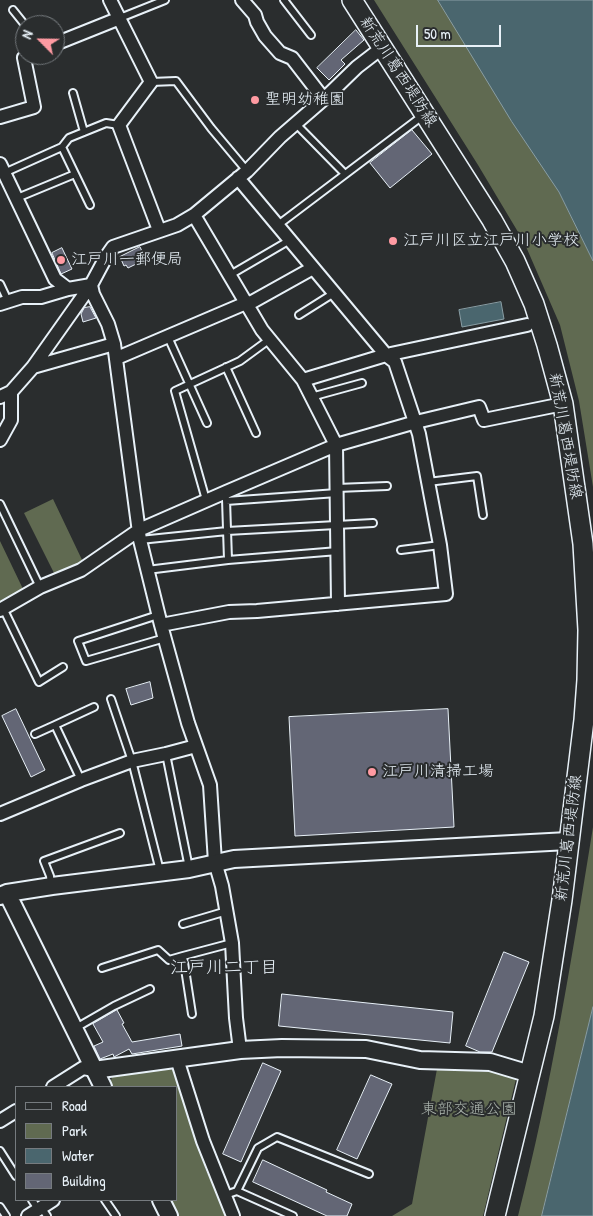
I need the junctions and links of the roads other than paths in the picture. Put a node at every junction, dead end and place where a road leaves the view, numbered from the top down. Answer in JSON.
{"nodes":[{"id":1,"x":110,"y":0,"type":"edge"},
{"id":2,"x":165,"y":0,"type":"edge"},
{"id":3,"x":284,"y":0,"type":"edge"},
{"id":4,"x":352,"y":0,"type":"edge"},
{"id":5,"x":245,"y":1,"type":"edge"},
{"id":6,"x":13,"y":10,"type":"dead end"},
{"id":7,"x":17,"y":15,"type":"edge"},
{"id":8,"x":120,"y":18,"type":"junction"},
{"id":9,"x":311,"y":35,"type":"dead end"},
{"id":10,"x":65,"y":40,"type":"edge"},
{"id":11,"x":383,"y":47,"type":"junction"},
{"id":12,"x":25,"y":65,"type":"edge"},
{"id":13,"x":151,"y":82,"type":"junction"},
{"id":14,"x":73,"y":93,"type":"dead end"},
{"id":15,"x":326,"y":98,"type":"junction"},
{"id":16,"x":0,"y":117,"type":"edge"},
{"id":17,"x":417,"y":120,"type":"dead end"},
{"id":18,"x":296,"y":124,"type":"junction"},
{"id":19,"x":120,"y":125,"type":"junction"},
{"id":20,"x":84,"y":132,"type":"junction"},
{"id":21,"x":62,"y":147,"type":"junction"},
{"id":22,"x":1,"y":170,"type":"edge"},
{"id":23,"x":75,"y":174,"type":"junction"},
{"id":24,"x":345,"y":174,"type":"junction"},
{"id":25,"x":243,"y":175,"type":"junction"},
{"id":26,"x":16,"y":198,"type":"junction"},
{"id":27,"x":90,"y":206,"type":"dead end"},
{"id":28,"x":194,"y":216,"type":"junction"},
{"id":29,"x":278,"y":225,"type":"junction"},
{"id":30,"x":159,"y":230,"type":"junction"},
{"id":31,"x":290,"y":240,"type":"junction"},
{"id":32,"x":313,"y":268,"type":"junction"},
{"id":33,"x":230,"y":275,"type":"junction"},
{"id":34,"x":0,"y":284,"type":"edge"},
{"id":35,"x":91,"y":285,"type":"junction"},
{"id":36,"x":68,"y":289,"type":"junction"},
{"id":37,"x":334,"y":293,"type":"junction"},
{"id":38,"x":4,"y":302,"type":"edge"},
{"id":39,"x":246,"y":303,"type":"junction"},
{"id":40,"x":299,"y":315,"type":"dead end"},
{"id":41,"x":527,"y":325,"type":"dead end"},
{"id":42,"x":168,"y":337,"type":"junction"},
{"id":43,"x":270,"y":339,"type":"junction"},
{"id":44,"x":114,"y":344,"type":"junction"},
{"id":45,"x":386,"y":355,"type":"junction"},
{"id":46,"x":117,"y":358,"type":"junction"},
{"id":47,"x":33,"y":367,"type":"junction"},
{"id":48,"x":226,"y":367,"type":"junction"},
{"id":49,"x":303,"y":380,"type":"junction"},
{"id":50,"x":362,"y":383,"type":"dead end"},
{"id":51,"x":190,"y":384,"type":"junction"},
{"id":52,"x":6,"y":394,"type":"edge"},
{"id":53,"x":312,"y":397,"type":"junction"},
{"id":54,"x":563,"y":404,"type":"junction"},
{"id":55,"x":416,"y":422,"type":"junction"},
{"id":56,"x":207,"y":424,"type":"dead end"},
{"id":57,"x":256,"y":434,"type":"dead end"},
{"id":58,"x":0,"y":440,"type":"edge"},
{"id":59,"x":336,"y":445,"type":"junction"},
{"id":60,"x":428,"y":482,"type":"junction"},
{"id":61,"x":387,"y":486,"type":"dead end"},
{"id":62,"x":337,"y":490,"type":"junction"},
{"id":63,"x":226,"y":496,"type":"junction"},
{"id":64,"x":206,"y":500,"type":"junction"},
{"id":65,"x":0,"y":504,"type":"edge"},
{"id":66,"x":483,"y":515,"type":"dead end"},
{"id":67,"x":372,"y":523,"type":"dead end"},
{"id":68,"x":337,"y":524,"type":"junction"},
{"id":69,"x":227,"y":531,"type":"junction"},
{"id":70,"x":140,"y":535,"type":"junction"},
{"id":71,"x":440,"y":544,"type":"junction"},
{"id":72,"x":401,"y":550,"type":"dead end"},
{"id":73,"x":338,"y":551,"type":"junction"},
{"id":74,"x":228,"y":560,"type":"junction"},
{"id":75,"x":147,"y":570,"type":"junction"},
{"id":76,"x":40,"y":587,"type":"junction"},
{"id":77,"x":338,"y":604,"type":"junction"},
{"id":78,"x":2,"y":609,"type":"edge"},
{"id":79,"x":160,"y":620,"type":"junction"},
{"id":80,"x":165,"y":638,"type":"junction"},
{"id":81,"x":63,"y":667,"type":"dead end"},
{"id":82,"x":111,"y":699,"type":"dead end"},
{"id":83,"x":94,"y":707,"type":"dead end"},
{"id":84,"x":55,"y":725,"type":"junction"},
{"id":85,"x":35,"y":734,"type":"dead end"},
{"id":86,"x":196,"y":746,"type":"junction"},
{"id":87,"x":166,"y":754,"type":"junction"},
{"id":88,"x":132,"y":761,"type":"junction"},
{"id":89,"x":81,"y":780,"type":"junction"},
{"id":90,"x":0,"y":814,"type":"edge"},
{"id":91,"x":120,"y":833,"type":"dead end"},
{"id":92,"x":568,"y":841,"type":"junction"},
{"id":93,"x":215,"y":862,"type":"junction"},
{"id":94,"x":189,"y":869,"type":"junction"},
{"id":95,"x":160,"y":873,"type":"junction"},
{"id":96,"x":52,"y":886,"type":"junction"},
{"id":97,"x":4,"y":894,"type":"edge"},
{"id":98,"x":227,"y":911,"type":"junction"},
{"id":99,"x":183,"y":924,"type":"dead end"},
{"id":100,"x":232,"y":943,"type":"junction"},
{"id":101,"x":183,"y":956,"type":"junction"},
{"id":102,"x":102,"y":968,"type":"dead end"},
{"id":103,"x":150,"y":989,"type":"dead end"},
{"id":104,"x":192,"y":1014,"type":"dead end"},
{"id":105,"x":74,"y":1029,"type":"junction"},
{"id":106,"x":240,"y":1050,"type":"junction"},
{"id":107,"x":177,"y":1059,"type":"junction"},
{"id":108,"x":94,"y":1070,"type":"junction"},
{"id":109,"x":530,"y":1074,"type":"junction"},
{"id":110,"x":56,"y":1086,"type":"edge"},
{"id":111,"x":102,"y":1086,"type":"edge"},
{"id":112,"x":15,"y":1115,"type":"edge"},
{"id":113,"x":0,"y":1121,"type":"edge"},
{"id":114,"x":0,"y":1151,"type":"edge"},
{"id":115,"x":15,"y":1174,"type":"edge"},
{"id":116,"x":368,"y":1174,"type":"dead end"},
{"id":117,"x":231,"y":1193,"type":"junction"},
{"id":118,"x":51,"y":1201,"type":"edge"},
{"id":119,"x":106,"y":1201,"type":"edge"},
{"id":120,"x":162,"y":1201,"type":"edge"},
{"id":121,"x":0,"y":1207,"type":"edge"},
{"id":122,"x":37,"y":1210,"type":"edge"},
{"id":123,"x":6,"y":1216,"type":"edge"},
{"id":124,"x":116,"y":1216,"type":"edge"},
{"id":125,"x":170,"y":1216,"type":"edge"},
{"id":126,"x":233,"y":1216,"type":"edge"},
{"id":127,"x":293,"y":1216,"type":"edge"},
{"id":128,"x":495,"y":1216,"type":"edge"}],
"edges":[{"from":1,"to":8,"type":"street"},
{"from":2,"to":8,"type":"lane"},
{"from":3,"to":9,"type":"lane"},
{"from":4,"to":11,"type":"main road","name":"新荒川葛西堤防線"},
{"from":5,"to":15,"type":"street"},
{"from":6,"to":7,"type":"lane"},
{"from":8,"to":10,"type":"street"},
{"from":8,"to":13,"type":"street"},
{"from":11,"to":15,"type":"street"},
{"from":11,"to":54,"type":"main road","name":"新荒川葛西堤防線"},
{"from":12,"to":16,"type":"street"},
{"from":13,"to":19,"type":"street"},
{"from":13,"to":25,"type":"lane"},
{"from":14,"to":20,"type":"lane"},
{"from":15,"to":18,"type":"street"},
{"from":17,"to":24,"type":"lane"},
{"from":18,"to":24,"type":"lane"},
{"from":18,"to":25,"type":"street"},
{"from":19,"to":20,"type":"lane"},
{"from":19,"to":30,"type":"street"},
{"from":20,"to":21,"type":"lane"},
{"from":21,"to":22,"type":"lane"},
{"from":21,"to":23,"type":"lane"},
{"from":22,"to":26,"type":"street"},
{"from":23,"to":26,"type":"lane"},
{"from":23,"to":27,"type":"lane"},
{"from":24,"to":29,"type":"lane"},
{"from":25,"to":28,"type":"street"},
{"from":25,"to":29,"type":"street"},
{"from":26,"to":36,"type":"street"},
{"from":28,"to":30,"type":"street"},
{"from":28,"to":33,"type":"street"},
{"from":29,"to":31,"type":"street"},
{"from":30,"to":35,"type":"street"},
{"from":31,"to":32,"type":"street"},
{"from":31,"to":33,"type":"lane"},
{"from":32,"to":37,"type":"street"},
{"from":32,"to":39,"type":"street"},
{"from":33,"to":39,"type":"street"},
{"from":34,"to":38,"type":"lane"},
{"from":35,"to":36,"type":"street"},
{"from":35,"to":44,"type":"street"},
{"from":35,"to":47,"type":"street"},
{"from":36,"to":38,"type":"street"},
{"from":37,"to":40,"type":"lane"},
{"from":37,"to":45,"type":"street"},
{"from":39,"to":42,"type":"street"},
{"from":39,"to":43,"type":"street"},
{"from":41,"to":45,"type":"street"},
{"from":42,"to":46,"type":"street"},
{"from":42,"to":51,"type":"lane"},
{"from":43,"to":48,"type":"lane"},
{"from":43,"to":49,"type":"street"},
{"from":44,"to":46,"type":"street"},
{"from":44,"to":47,"type":"street"},
{"from":45,"to":49,"type":"street"},
{"from":45,"to":55,"type":"street"},
{"from":46,"to":70,"type":"street"},
{"from":47,"to":52,"type":"street"},
{"from":48,"to":51,"type":"lane"},
{"from":48,"to":57,"type":"lane"},
{"from":49,"to":53,"type":"street"},
{"from":50,"to":53,"type":"lane"},
{"from":51,"to":56,"type":"lane"},
{"from":51,"to":64,"type":"lane"},
{"from":52,"to":58,"type":"street"},
{"from":53,"to":59,"type":"street"},
{"from":54,"to":55,"type":"street"},
{"from":54,"to":92,"type":"main road","name":"新荒川葛西堤防線"},
{"from":55,"to":59,"type":"street"},
{"from":55,"to":60,"type":"street"},
{"from":59,"to":62,"type":"street"},
{"from":59,"to":63,"type":"street"},
{"from":60,"to":66,"type":"lane"},
{"from":60,"to":71,"type":"street"},
{"from":61,"to":62,"type":"lane"},
{"from":62,"to":63,"type":"lane"},
{"from":62,"to":68,"type":"street"},
{"from":63,"to":64,"type":"street"},
{"from":63,"to":69,"type":"lane"},
{"from":64,"to":70,"type":"street"},
{"from":65,"to":76,"type":"lane"},
{"from":67,"to":68,"type":"lane"},
{"from":68,"to":69,"type":"lane"},
{"from":68,"to":73,"type":"street"},
{"from":69,"to":70,"type":"lane"},
{"from":69,"to":74,"type":"lane"},
{"from":70,"to":75,"type":"street"},
{"from":70,"to":76,"type":"street"},
{"from":71,"to":72,"type":"lane"},
{"from":71,"to":77,"type":"street"},
{"from":73,"to":74,"type":"lane"},
{"from":73,"to":77,"type":"street"},
{"from":74,"to":75,"type":"lane"},
{"from":75,"to":79,"type":"street"},
{"from":76,"to":78,"type":"street"},
{"from":77,"to":79,"type":"street"},
{"from":78,"to":81,"type":"lane"},
{"from":79,"to":80,"type":"street"},
{"from":79,"to":80,"type":"lane"},
{"from":80,"to":86,"type":"street"},
{"from":82,"to":88,"type":"lane"},
{"from":83,"to":84,"type":"lane"},
{"from":84,"to":85,"type":"lane"},
{"from":84,"to":89,"type":"lane"},
{"from":86,"to":87,"type":"street"},
{"from":86,"to":93,"type":"street"},
{"from":87,"to":88,"type":"street"},
{"from":87,"to":94,"type":"lane"},
{"from":88,"to":89,"type":"street"},
{"from":88,"to":95,"type":"lane"},
{"from":89,"to":90,"type":"street"},
{"from":91,"to":96,"type":"lane"},
{"from":92,"to":93,"type":"street"},
{"from":92,"to":109,"type":"main road","name":"新荒川葛西堤防線"},
{"from":93,"to":94,"type":"street"},
{"from":93,"to":98,"type":"street"},
{"from":94,"to":95,"type":"street"},
{"from":95,"to":96,"type":"street"},
{"from":96,"to":97,"type":"street"},
{"from":97,"to":105,"type":"street"},
{"from":98,"to":99,"type":"lane"},
{"from":98,"to":100,"type":"street"},
{"from":100,"to":101,"type":"lane"},
{"from":100,"to":106,"type":"street"},
{"from":101,"to":102,"type":"lane"},
{"from":101,"to":104,"type":"lane"},
{"from":103,"to":105,"type":"lane"},
{"from":105,"to":108,"type":"street"},
{"from":106,"to":107,"type":"street"},
{"from":106,"to":109,"type":"street"},
{"from":107,"to":108,"type":"street"},
{"from":107,"to":117,"type":"street"},
{"from":108,"to":110,"type":"street"},
{"from":108,"to":111,"type":"street"},
{"from":109,"to":128,"type":"main road","name":"新荒川葛西堤防線"},
{"from":112,"to":113,"type":"street"},
{"from":114,"to":115,"type":"lane"},
{"from":116,"to":117,"type":"lane"},
{"from":117,"to":126,"type":"street"},
{"from":117,"to":127,"type":"lane"},
{"from":118,"to":122,"type":"street"},
{"from":119,"to":124,"type":"lane"},
{"from":120,"to":125,"type":"street"},
{"from":121,"to":123,"type":"lane"}]}
